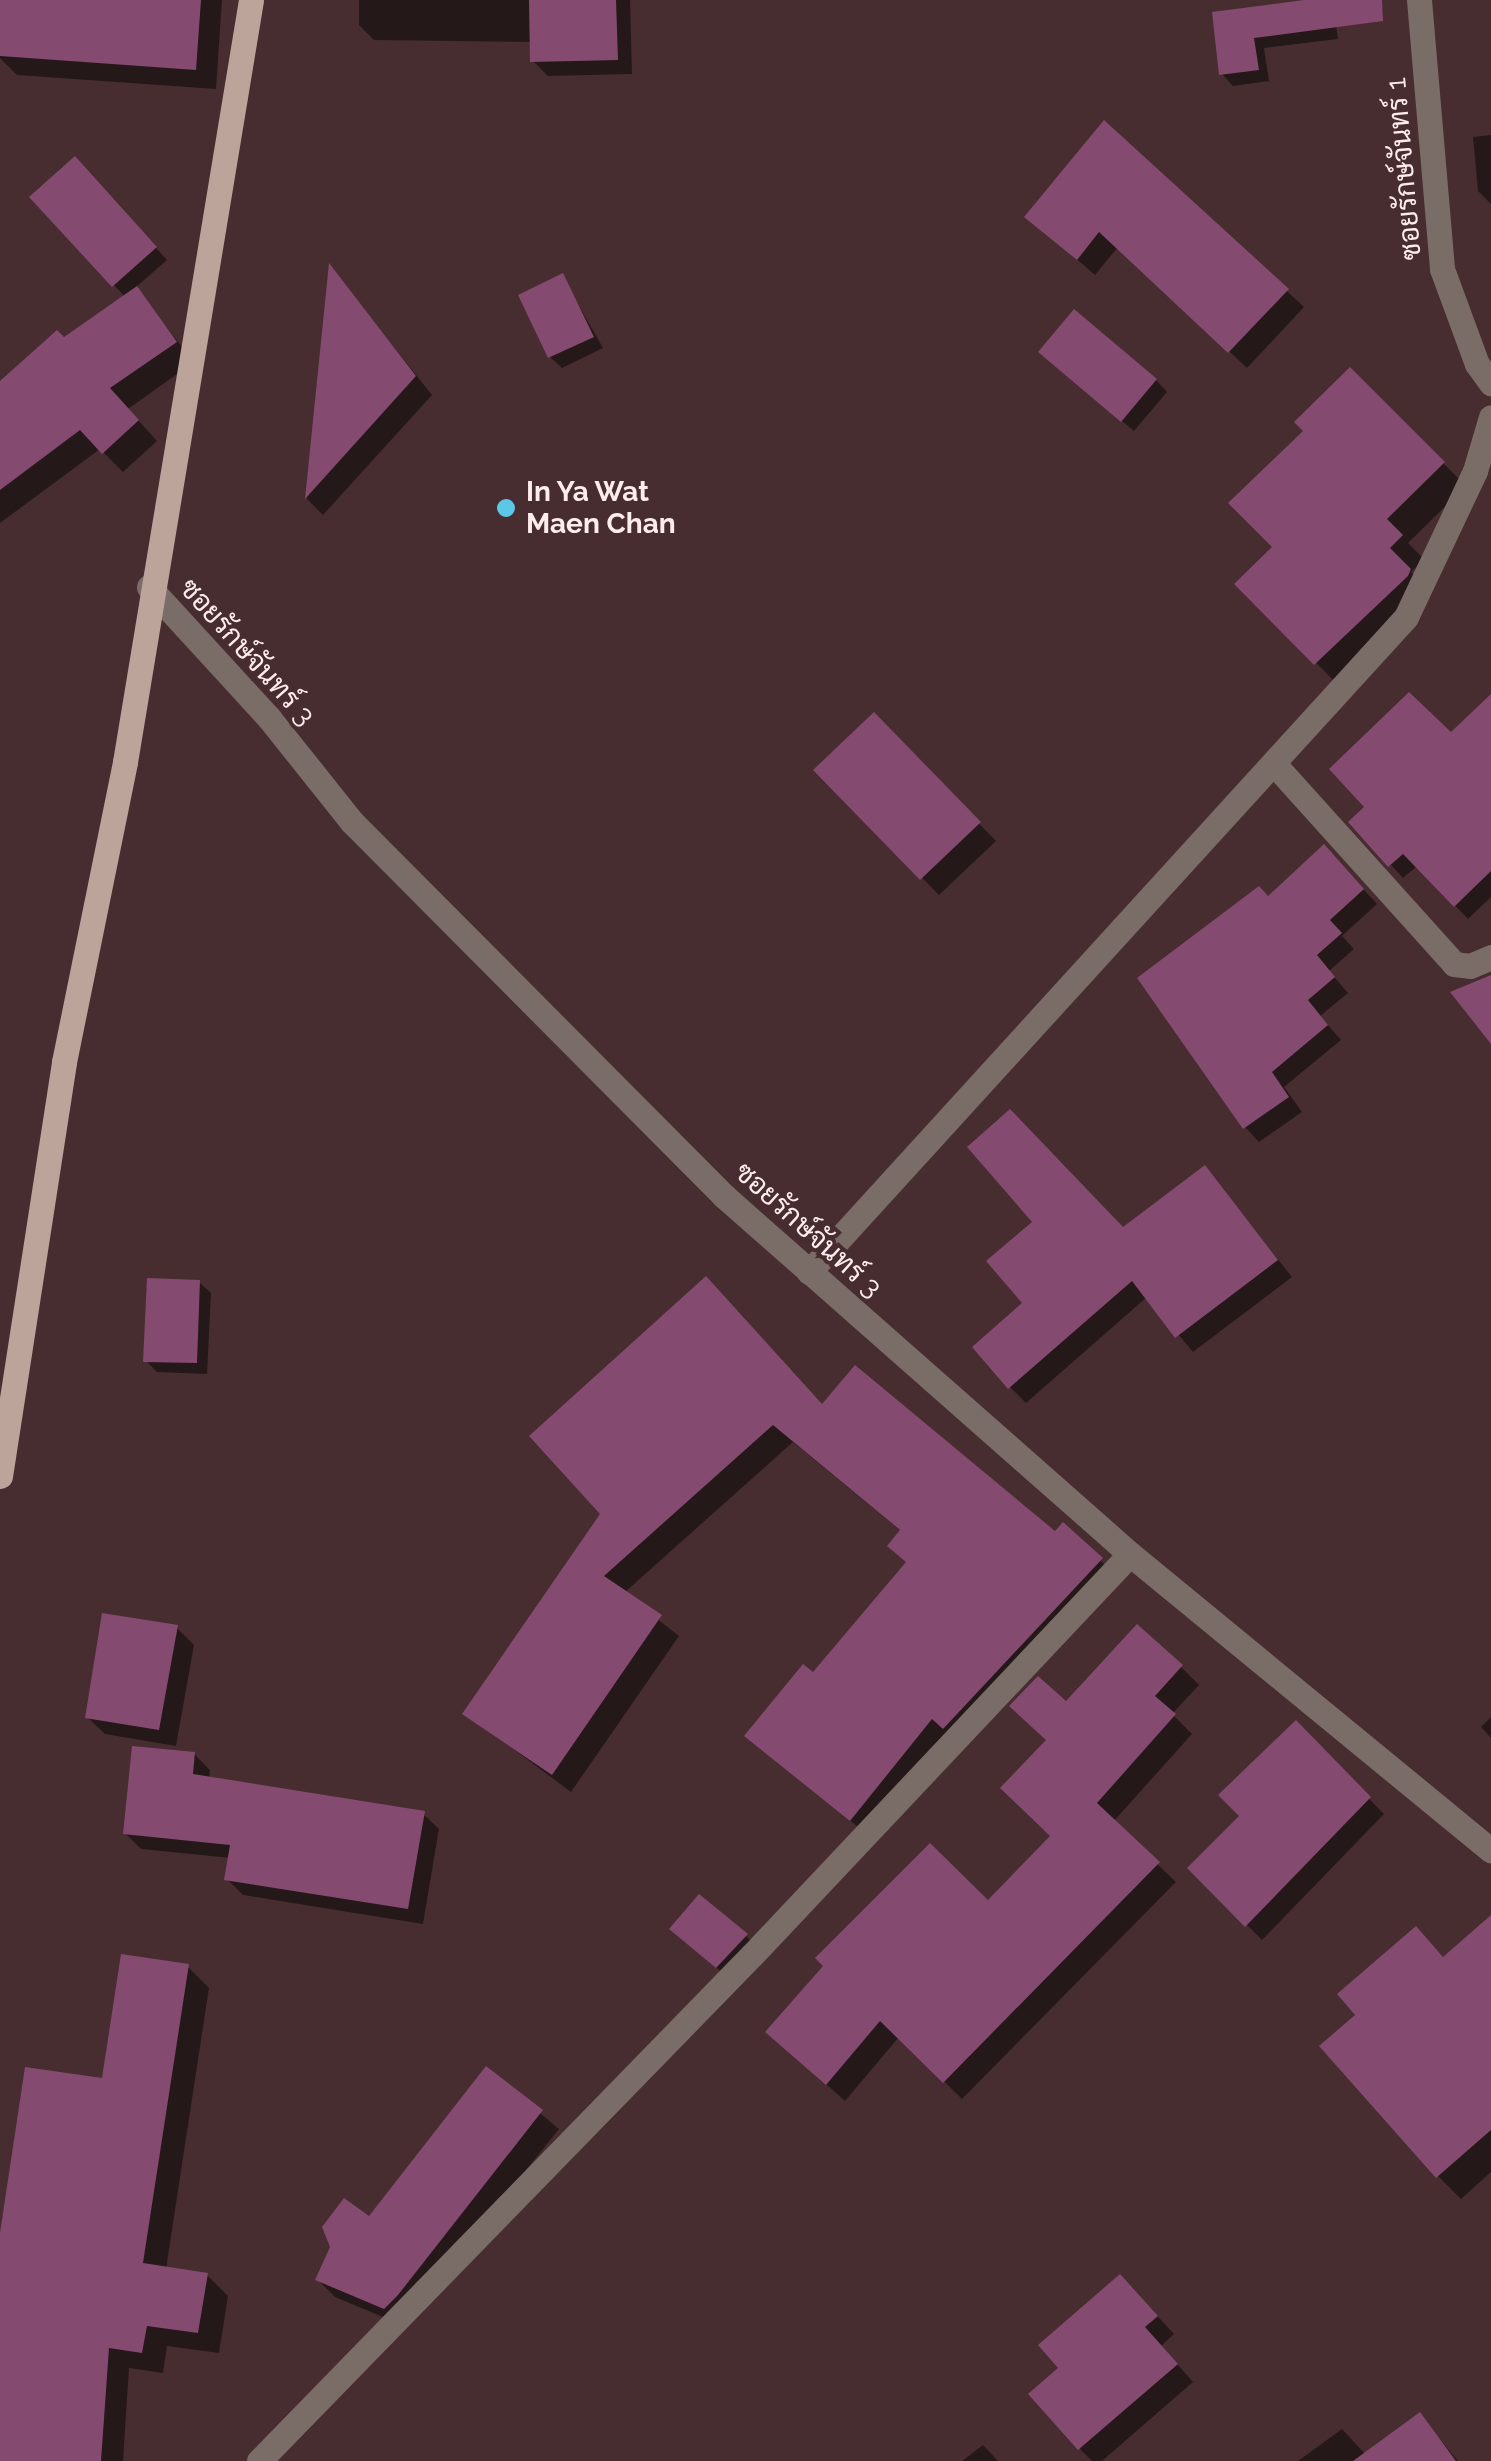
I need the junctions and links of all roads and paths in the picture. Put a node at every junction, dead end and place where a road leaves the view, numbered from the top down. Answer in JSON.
{"nodes":[{"id":1,"x":251,"y":0,"type":"edge"},
{"id":2,"x":1419,"y":0,"type":"edge"},
{"id":3,"x":1491,"y":382,"type":"edge"},
{"id":4,"x":1491,"y":418,"type":"edge"},
{"id":5,"x":149,"y":587,"type":"junction"},
{"id":6,"x":1276,"y":766,"type":"junction"},
{"id":7,"x":1491,"y":957,"type":"edge"},
{"id":8,"x":809,"y":1272,"type":"junction"},
{"id":9,"x":0,"y":1476,"type":"edge"},
{"id":10,"x":1130,"y":1554,"type":"junction"},
{"id":11,"x":1491,"y":1851,"type":"edge"},
{"id":12,"x":259,"y":2461,"type":"edge"}],
"edges":[{"from":1,"to":5,"type":"main road"},
{"from":2,"to":3,"type":"street","name":"ซอยรักษ์จันทร์ 1"},
{"from":4,"to":6,"type":"street"},
{"from":5,"to":8,"type":"street","name":"ซอยรักษ์จันทร์ 3"},
{"from":5,"to":9,"type":"main road"},
{"from":6,"to":7,"type":"street"},
{"from":6,"to":8,"type":"street"},
{"from":8,"to":10,"type":"street","name":"ซอยรักษ์จันทร์ 3"},
{"from":10,"to":11,"type":"street","name":"ซอยรักษ์จันทร์ 3"},
{"from":10,"to":12,"type":"street"}]}
